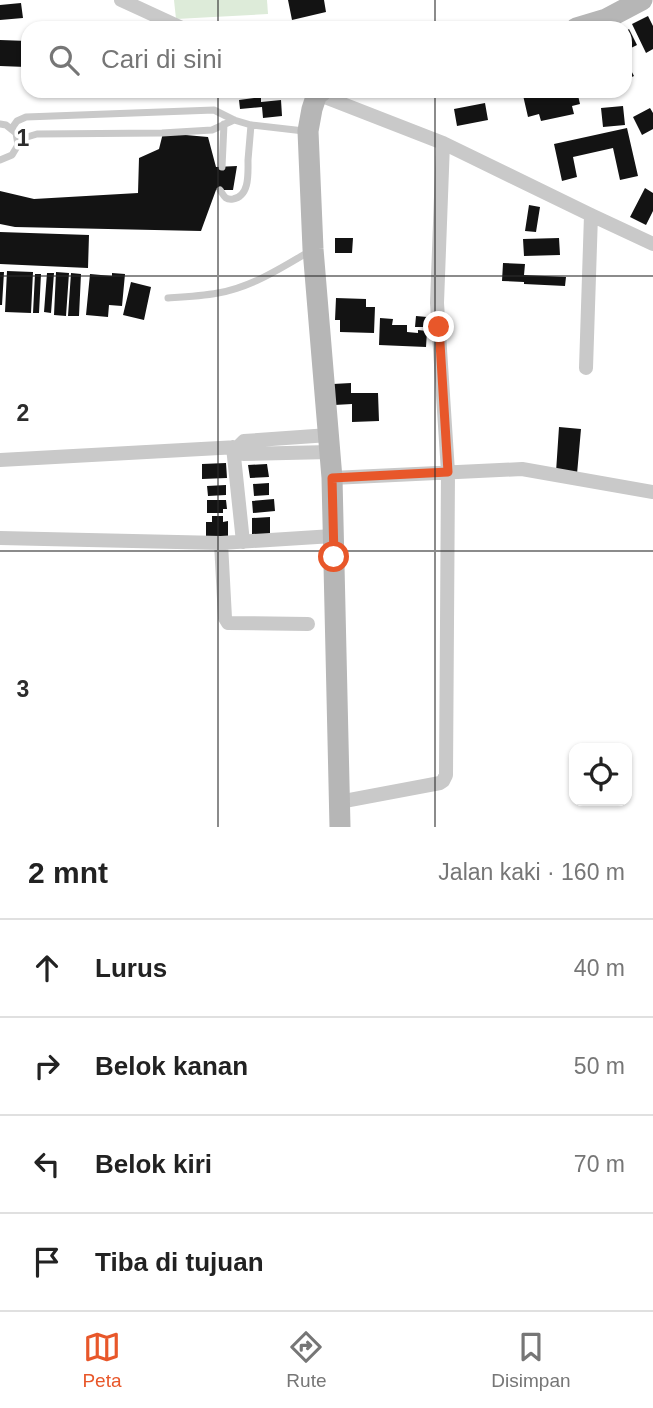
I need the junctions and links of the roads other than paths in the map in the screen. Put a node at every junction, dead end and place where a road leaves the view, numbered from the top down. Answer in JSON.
{"nodes":[{"id":1,"x":121,"y":0,"type":"edge"},
{"id":2,"x":157,"y":0,"type":"edge"},
{"id":3,"x":642,"y":0,"type":"edge"},
{"id":4,"x":158,"y":17,"type":"junction"},
{"id":5,"x":166,"y":21,"type":"edge"},
{"id":6,"x":599,"y":21,"type":"edge"},
{"id":7,"x":315,"y":98,"type":"edge"},
{"id":8,"x":332,"y":98,"type":"edge"},
{"id":9,"x":106,"y":114,"type":"junction"},
{"id":10,"x":234,"y":120,"type":"junction"},
{"id":11,"x":0,"y":124,"type":"edge"},
{"id":12,"x":224,"y":124,"type":"junction"},
{"id":13,"x":251,"y":125,"type":"junction"},
{"id":14,"x":12,"y":128,"type":"junction"},
{"id":15,"x":308,"y":131,"type":"junction"},
{"id":16,"x":107,"y":133,"type":"junction"},
{"id":17,"x":443,"y":142,"type":"junction"},
{"id":18,"x":18,"y":145,"type":"junction"},
{"id":19,"x":0,"y":160,"type":"edge"},
{"id":20,"x":222,"y":167,"type":"dead end"},
{"id":21,"x":220,"y":190,"type":"dead end"},
{"id":22,"x":591,"y":215,"type":"junction"},
{"id":23,"x":653,"y":244,"type":"edge"},
{"id":24,"x":313,"y":249,"type":"junction"},
{"id":25,"x":168,"y":298,"type":"dead end"},
{"id":26,"x":586,"y":368,"type":"dead end"},
{"id":27,"x":330,"y":443,"type":"junction"},
{"id":28,"x":235,"y":447,"type":"junction"},
{"id":29,"x":0,"y":460,"type":"edge"},
{"id":30,"x":448,"y":472,"type":"junction"},
{"id":31,"x":332,"y":478,"type":"junction"},
{"id":32,"x":653,"y":492,"type":"edge"},
{"id":33,"x":333,"y":536,"type":"junction"},
{"id":34,"x":0,"y":538,"type":"edge"},
{"id":35,"x":243,"y":541,"type":"junction"},
{"id":36,"x":221,"y":543,"type":"junction"},
{"id":37,"x":308,"y":624,"type":"dead end"},
{"id":38,"x":339,"y":803,"type":"junction"},
{"id":39,"x":340,"y":827,"type":"edge"}],
"edges":[{"from":1,"to":4,"type":"street"},
{"from":2,"to":4,"type":"street"},
{"from":3,"to":6,"type":"street"},
{"from":4,"to":5,"type":"street"},
{"from":7,"to":15,"type":"street"},
{"from":8,"to":17,"type":"street"},
{"from":9,"to":10,"type":"lane"},
{"from":9,"to":14,"type":"lane"},
{"from":9,"to":16,"type":"lane"},
{"from":10,"to":12,"type":"lane"},
{"from":10,"to":13,"type":"lane"},
{"from":11,"to":14,"type":"lane"},
{"from":12,"to":16,"type":"lane"},
{"from":12,"to":20,"type":"lane"},
{"from":13,"to":15,"type":"lane"},
{"from":13,"to":21,"type":"lane"},
{"from":14,"to":18,"type":"lane"},
{"from":15,"to":24,"type":"street"},
{"from":16,"to":18,"type":"lane"},
{"from":17,"to":22,"type":"street"},
{"from":17,"to":30,"type":"street"},
{"from":18,"to":19,"type":"lane"},
{"from":22,"to":23,"type":"street"},
{"from":22,"to":26,"type":"street"},
{"from":24,"to":25,"type":"lane"},
{"from":24,"to":27,"type":"street"},
{"from":27,"to":28,"type":"street"},
{"from":27,"to":31,"type":"street"},
{"from":28,"to":29,"type":"street"},
{"from":28,"to":35,"type":"street"},
{"from":30,"to":31,"type":"street"},
{"from":30,"to":32,"type":"street"},
{"from":30,"to":38,"type":"street"},
{"from":31,"to":33,"type":"street"},
{"from":33,"to":35,"type":"street"},
{"from":33,"to":38,"type":"street"},
{"from":34,"to":36,"type":"street"},
{"from":35,"to":36,"type":"street"},
{"from":36,"to":37,"type":"street"},
{"from":38,"to":39,"type":"street"}]}
